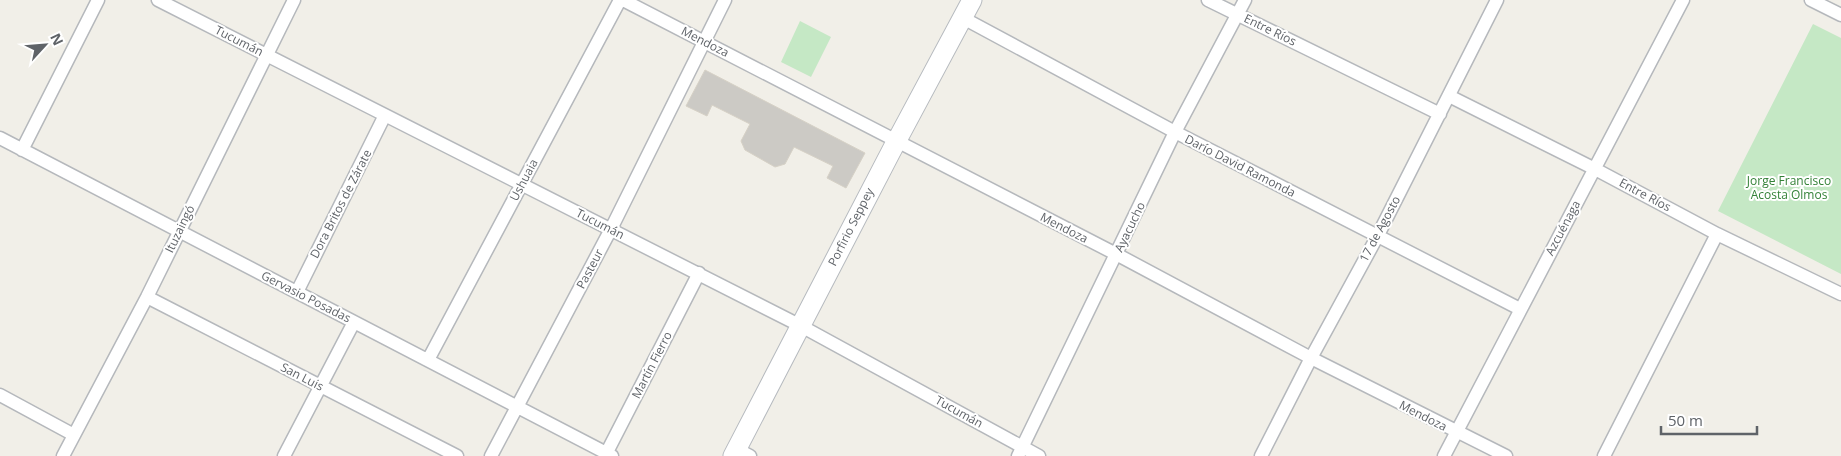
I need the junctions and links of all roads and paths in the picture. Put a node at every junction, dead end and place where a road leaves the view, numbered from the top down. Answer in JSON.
{"nodes":[{"id":1,"x":98,"y":0,"type":"edge"},
{"id":2,"x":158,"y":0,"type":"edge"},
{"id":3,"x":294,"y":0,"type":"edge"},
{"id":4,"x":621,"y":0,"type":"edge"},
{"id":5,"x":725,"y":0,"type":"edge"},
{"id":6,"x":972,"y":0,"type":"edge"},
{"id":7,"x":1208,"y":0,"type":"edge"},
{"id":8,"x":1245,"y":0,"type":"edge"},
{"id":9,"x":1682,"y":0,"type":"edge"},
{"id":10,"x":1811,"y":0,"type":"edge"},
{"id":11,"x":1494,"y":1,"type":"edge"},
{"id":12,"x":1238,"y":15,"type":"junction"},
{"id":13,"x":1841,"y":15,"type":"edge"},
{"id":14,"x":963,"y":18,"type":"junction"},
{"id":15,"x":704,"y":42,"type":"junction"},
{"id":16,"x":266,"y":55,"type":"junction"},
{"id":17,"x":1449,"y":96,"type":"junction"},
{"id":18,"x":1440,"y":114,"type":"junction"},
{"id":19,"x":385,"y":115,"type":"junction"},
{"id":20,"x":1176,"y":132,"type":"junction"},
{"id":21,"x":0,"y":138,"type":"edge"},
{"id":22,"x":896,"y":142,"type":"junction"},
{"id":23,"x":22,"y":150,"type":"junction"},
{"id":24,"x":1595,"y":168,"type":"junction"},
{"id":25,"x":522,"y":184,"type":"junction"},
{"id":26,"x":611,"y":229,"type":"junction"},
{"id":27,"x":179,"y":231,"type":"junction"},
{"id":28,"x":1717,"y":234,"type":"junction"},
{"id":29,"x":1377,"y":237,"type":"junction"},
{"id":30,"x":1116,"y":254,"type":"junction"},
{"id":31,"x":699,"y":274,"type":"junction"},
{"id":32,"x":296,"y":292,"type":"junction"},
{"id":33,"x":1841,"y":294,"type":"edge"},
{"id":34,"x":146,"y":296,"type":"junction"},
{"id":35,"x":1520,"y":309,"type":"junction"},
{"id":36,"x":354,"y":322,"type":"junction"},
{"id":37,"x":800,"y":326,"type":"junction"},
{"id":38,"x":1311,"y":358,"type":"junction"},
{"id":39,"x":428,"y":360,"type":"junction"},
{"id":40,"x":320,"y":386,"type":"junction"},
{"id":41,"x":0,"y":395,"type":"edge"},
{"id":42,"x":518,"y":407,"type":"junction"},
{"id":43,"x":1456,"y":432,"type":"junction"},
{"id":44,"x":74,"y":435,"type":"junction"},
{"id":45,"x":1020,"y":452,"type":"edge"},
{"id":46,"x":740,"y":454,"type":"edge"},
{"id":47,"x":608,"y":455,"type":"edge"},
{"id":48,"x":63,"y":456,"type":"edge"},
{"id":49,"x":284,"y":456,"type":"edge"},
{"id":50,"x":457,"y":456,"type":"edge"},
{"id":51,"x":491,"y":456,"type":"edge"},
{"id":52,"x":1039,"y":456,"type":"edge"},
{"id":53,"x":1261,"y":456,"type":"edge"},
{"id":54,"x":1444,"y":456,"type":"edge"},
{"id":55,"x":1506,"y":456,"type":"edge"},
{"id":56,"x":1604,"y":456,"type":"edge"}],
"edges":[{"from":1,"to":23,"type":"street"},
{"from":2,"to":16,"type":"street","name":"Tucumán"},
{"from":3,"to":16,"type":"street","name":"Ituzaingó"},
{"from":4,"to":15,"type":"street","name":"Mendoza"},
{"from":4,"to":25,"type":"street","name":"Ushuaia"},
{"from":5,"to":15,"type":"street","name":"Pasteur"},
{"from":6,"to":14,"type":"main road","name":"Porfirio Seppey"},
{"from":7,"to":12,"type":"street","name":"Entre Ríos"},
{"from":8,"to":12,"type":"street","name":"Ayacucho"},
{"from":9,"to":24,"type":"street","name":"Azcuénaga"},
{"from":10,"to":13,"type":"street"},
{"from":11,"to":17,"type":"street","name":"17 de Agosto"},
{"from":12,"to":18,"type":"street","name":"Entre Ríos"},
{"from":12,"to":20,"type":"street","name":"Ayacucho"},
{"from":14,"to":20,"type":"street","name":"Darío David Ramonda"},
{"from":14,"to":22,"type":"main road","name":"Porfirio Seppey"},
{"from":15,"to":22,"type":"street","name":"Mendoza"},
{"from":15,"to":26,"type":"street","name":"Pasteur"},
{"from":16,"to":19,"type":"street","name":"Tucumán"},
{"from":16,"to":27,"type":"street","name":"Ituzaingó"},
{"from":17,"to":18,"type":"street","name":"17 de Agosto"},
{"from":17,"to":24,"type":"street","name":"Entre Ríos"},
{"from":18,"to":29,"type":"street","name":"17 de Agosto"},
{"from":19,"to":25,"type":"street","name":"Tucumán"},
{"from":19,"to":32,"type":"street","name":"Dora Britos de Zárate"},
{"from":20,"to":29,"type":"street","name":"Darío David Ramonda"},
{"from":20,"to":30,"type":"street","name":"Ayacucho"},
{"from":21,"to":23,"type":"street","name":"Gervasio Posadas"},
{"from":22,"to":30,"type":"street","name":"Mendoza"},
{"from":22,"to":37,"type":"main road","name":"Porfirio Seppey"},
{"from":23,"to":27,"type":"street","name":"Gervasio Posadas"},
{"from":24,"to":28,"type":"street","name":"Entre Ríos"},
{"from":24,"to":35,"type":"street","name":"Azcuénaga"},
{"from":25,"to":26,"type":"street","name":"Tucumán"},
{"from":25,"to":39,"type":"street","name":"Ushuaia"},
{"from":26,"to":31,"type":"street","name":"Tucumán"},
{"from":26,"to":42,"type":"street","name":"Pasteur"},
{"from":27,"to":32,"type":"street","name":"Gervasio Posadas"},
{"from":27,"to":34,"type":"street","name":"Ituzaingó"},
{"from":28,"to":33,"type":"street","name":"Entre Ríos"},
{"from":28,"to":56,"type":"street"},
{"from":29,"to":35,"type":"street","name":"Darío David Ramonda"},
{"from":29,"to":38,"type":"street","name":"17 de Agosto"},
{"from":30,"to":38,"type":"street","name":"Mendoza"},
{"from":30,"to":45,"type":"street","name":"Ayacucho"},
{"from":31,"to":37,"type":"street","name":"Tucumán"},
{"from":31,"to":47,"type":"street","name":"Martín Fierro"},
{"from":32,"to":36,"type":"street","name":"Gervasio Posadas"},
{"from":34,"to":40,"type":"street","name":"San Luis"},
{"from":34,"to":44,"type":"street","name":"Ituzaingó"},
{"from":35,"to":43,"type":"street","name":"Azcuénaga"},
{"from":36,"to":39,"type":"street","name":"Gervasio Posadas"},
{"from":36,"to":40,"type":"street"},
{"from":37,"to":45,"type":"street","name":"Tucumán"},
{"from":37,"to":46,"type":"main road","name":"Porfirio Seppey"},
{"from":38,"to":43,"type":"street","name":"Mendoza"},
{"from":38,"to":53,"type":"street","name":"17 de Agosto"},
{"from":39,"to":42,"type":"street","name":"Gervasio Posadas"},
{"from":40,"to":49,"type":"street"},
{"from":40,"to":50,"type":"street","name":"San Luis"},
{"from":41,"to":44,"type":"street"},
{"from":42,"to":47,"type":"street","name":"Gervasio Posadas"},
{"from":42,"to":51,"type":"street","name":"Pasteur"},
{"from":43,"to":54,"type":"street","name":"Azcuénaga"},
{"from":43,"to":55,"type":"street","name":"Mendoza"},
{"from":44,"to":48,"type":"street","name":"Ituzaingó"},
{"from":45,"to":52,"type":"street","name":"Tucumán"}]}
